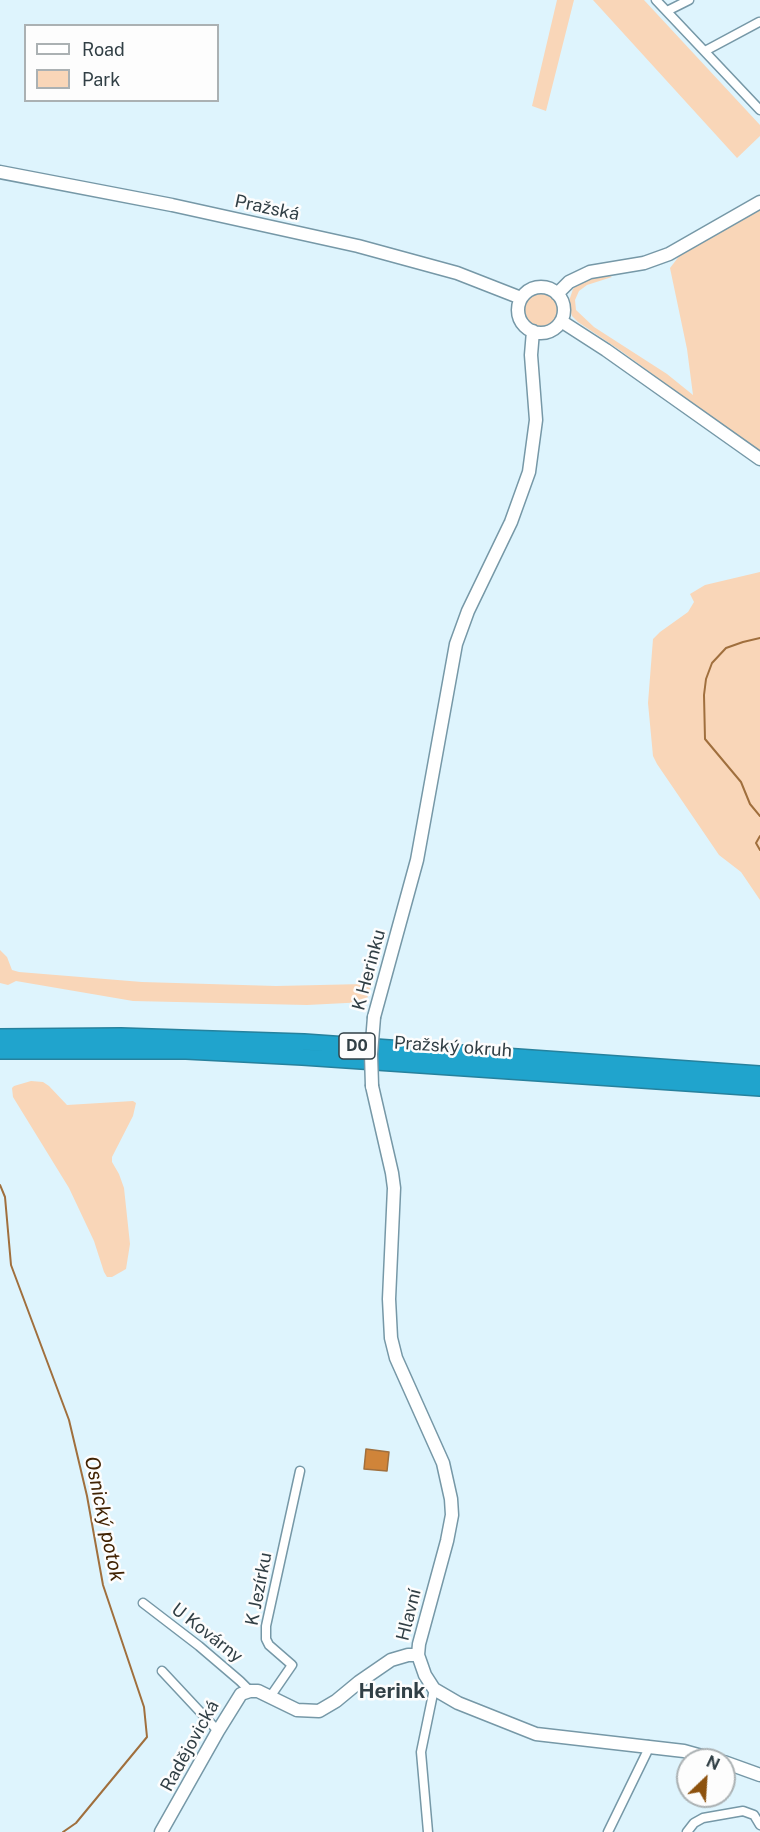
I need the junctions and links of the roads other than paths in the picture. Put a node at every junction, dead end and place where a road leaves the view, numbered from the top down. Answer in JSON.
{"nodes":[{"id":1,"x":656,"y":0,"type":"edge"},
{"id":2,"x":689,"y":0,"type":"edge"},
{"id":3,"x":667,"y":11,"type":"junction"},
{"id":4,"x":759,"y":22,"type":"edge"},
{"id":5,"x":705,"y":51,"type":"junction"},
{"id":6,"x":760,"y":110,"type":"edge"},
{"id":7,"x":0,"y":172,"type":"edge"},
{"id":8,"x":760,"y":202,"type":"edge"},
{"id":9,"x":557,"y":294,"type":"junction"},
{"id":10,"x":521,"y":298,"type":"junction"},
{"id":11,"x":561,"y":321,"type":"junction"},
{"id":12,"x":532,"y":331,"type":"junction"},
{"id":13,"x":760,"y":459,"type":"edge"},
{"id":14,"x":0,"y":1037,"type":"edge"},
{"id":15,"x":0,"y":1051,"type":"edge"},
{"id":16,"x":760,"y":1074,"type":"edge"},
{"id":17,"x":760,"y":1088,"type":"edge"},
{"id":18,"x":391,"y":1338,"type":"joint"},
{"id":19,"x":300,"y":1471,"type":"dead end"},
{"id":20,"x":143,"y":1603,"type":"dead end"},
{"id":21,"x":418,"y":1655,"type":"junction"},
{"id":22,"x":162,"y":1671,"type":"dead end"},
{"id":23,"x":434,"y":1689,"type":"junction"},
{"id":24,"x":250,"y":1691,"type":"junction"},
{"id":25,"x":270,"y":1697,"type":"junction"},
{"id":26,"x":218,"y":1731,"type":"junction"},
{"id":27,"x":648,"y":1746,"type":"junction"},
{"id":28,"x":676,"y":1749,"type":"edge"},
{"id":29,"x":736,"y":1766,"type":"edge"},
{"id":30,"x":760,"y":1775,"type":"edge"},
{"id":31,"x":760,"y":1825,"type":"edge"},
{"id":32,"x":161,"y":1832,"type":"edge"},
{"id":33,"x":428,"y":1832,"type":"edge"},
{"id":34,"x":608,"y":1832,"type":"edge"},
{"id":35,"x":687,"y":1832,"type":"edge"}],
"edges":[{"from":1,"to":3,"type":"street"},
{"from":2,"to":3,"type":"street"},
{"from":3,"to":5,"type":"street"},
{"from":4,"to":5,"type":"street"},
{"from":5,"to":6,"type":"street"},
{"from":7,"to":10,"type":"street","name":"Pražská"},
{"from":8,"to":9,"type":"street"},
{"from":9,"to":10,"type":"street"},
{"from":9,"to":11,"type":"street"},
{"from":10,"to":12,"type":"street"},
{"from":11,"to":12,"type":"street"},
{"from":11,"to":13,"type":"street"},
{"from":12,"to":18,"type":"street","name":"K Herinku","bridge":true},
{"from":14,"to":16,"type":"highway","name":"Pražský okruh","number":"D0"},
{"from":15,"to":17,"type":"highway","name":"Pražský okruh","number":"D0"},
{"from":18,"to":21,"type":"street","name":"Hlavní"},
{"from":19,"to":25,"type":"street","name":"K Jezírku"},
{"from":20,"to":24,"type":"street","name":"U Kovárny"},
{"from":21,"to":23,"type":"street","name":"Hlavní"},
{"from":21,"to":25,"type":"street"},
{"from":22,"to":26,"type":"street"},
{"from":23,"to":27,"type":"street"},
{"from":23,"to":33,"type":"street"},
{"from":24,"to":25,"type":"street"},
{"from":24,"to":26,"type":"street","name":"Radějovická"},
{"from":26,"to":32,"type":"street","name":"Radějovická"},
{"from":27,"to":28,"type":"street"},
{"from":27,"to":34,"type":"street"},
{"from":29,"to":30,"type":"street"},
{"from":31,"to":35,"type":"street"}]}
